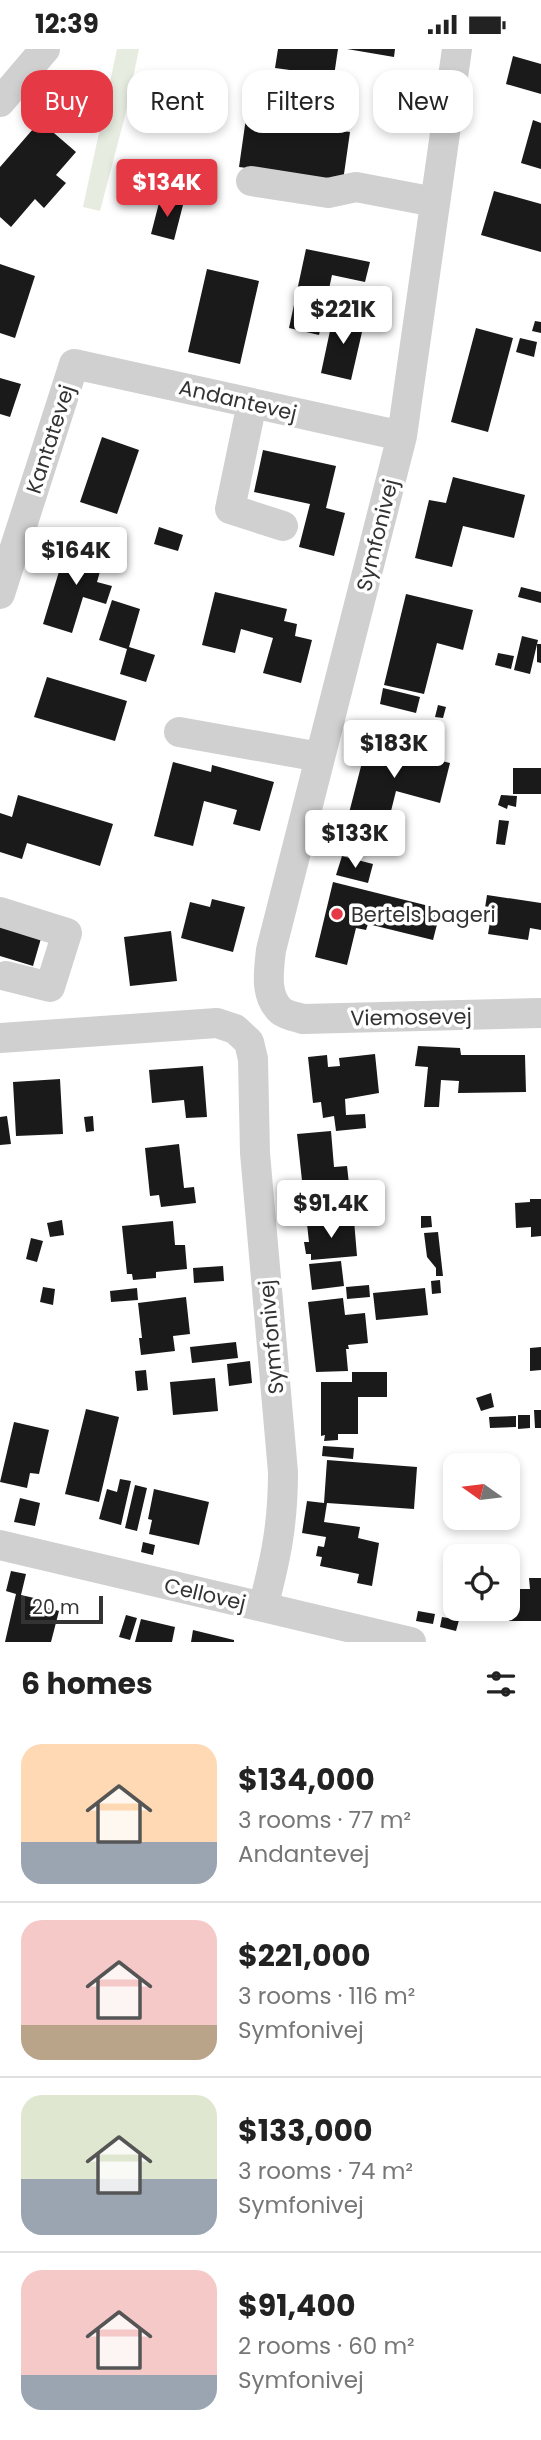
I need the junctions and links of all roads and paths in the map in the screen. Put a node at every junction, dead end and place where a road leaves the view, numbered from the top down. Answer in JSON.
{"nodes":[{"id":1,"x":46,"y":49,"type":"edge"},
{"id":2,"x":457,"y":49,"type":"edge"},
{"id":3,"x":0,"y":102,"type":"edge"},
{"id":4,"x":251,"y":181,"type":"dead end"},
{"id":5,"x":435,"y":202,"type":"junction"},
{"id":6,"x":74,"y":364,"type":"joint"},
{"id":7,"x":252,"y":403,"type":"junction"},
{"id":8,"x":402,"y":436,"type":"junction"},
{"id":9,"x":284,"y":526,"type":"dead end"},
{"id":10,"x":3,"y":575,"type":"edge"},
{"id":11,"x":179,"y":732,"type":"dead end"},
{"id":12,"x":320,"y":757,"type":"junction"},
{"id":13,"x":0,"y":912,"type":"edge"},
{"id":14,"x":6,"y":976,"type":"dead end"},
{"id":15,"x":282,"y":1011,"type":"joint"},
{"id":16,"x":541,"y":1013,"type":"edge"},
{"id":17,"x":0,"y":1038,"type":"edge"},
{"id":18,"x":0,"y":1545,"type":"edge"},
{"id":19,"x":262,"y":1607,"type":"junction"},
{"id":20,"x":411,"y":1642,"type":"edge"}],
"edges":[{"from":1,"to":3,"type":"street"},
{"from":2,"to":5,"type":"street","name":"Symfonivej"},
{"from":4,"to":5,"type":"street"},
{"from":5,"to":8,"type":"street","name":"Symfonivej"},
{"from":6,"to":7,"type":"street","name":"Andantevej"},
{"from":6,"to":10,"type":"street","name":"Kantatevej"},
{"from":7,"to":8,"type":"street","name":"Andantevej"},
{"from":7,"to":9,"type":"street"},
{"from":8,"to":12,"type":"street","name":"Symfonivej"},
{"from":11,"to":12,"type":"street"},
{"from":12,"to":15,"type":"street","name":"Symfonivej"},
{"from":13,"to":14,"type":"street"},
{"from":15,"to":16,"type":"street","name":"Viemosevej"},
{"from":17,"to":19,"type":"street","name":"Symfonivej"},
{"from":18,"to":19,"type":"street","name":"Cellovej"},
{"from":19,"to":20,"type":"street","name":"Cellovej"}]}
